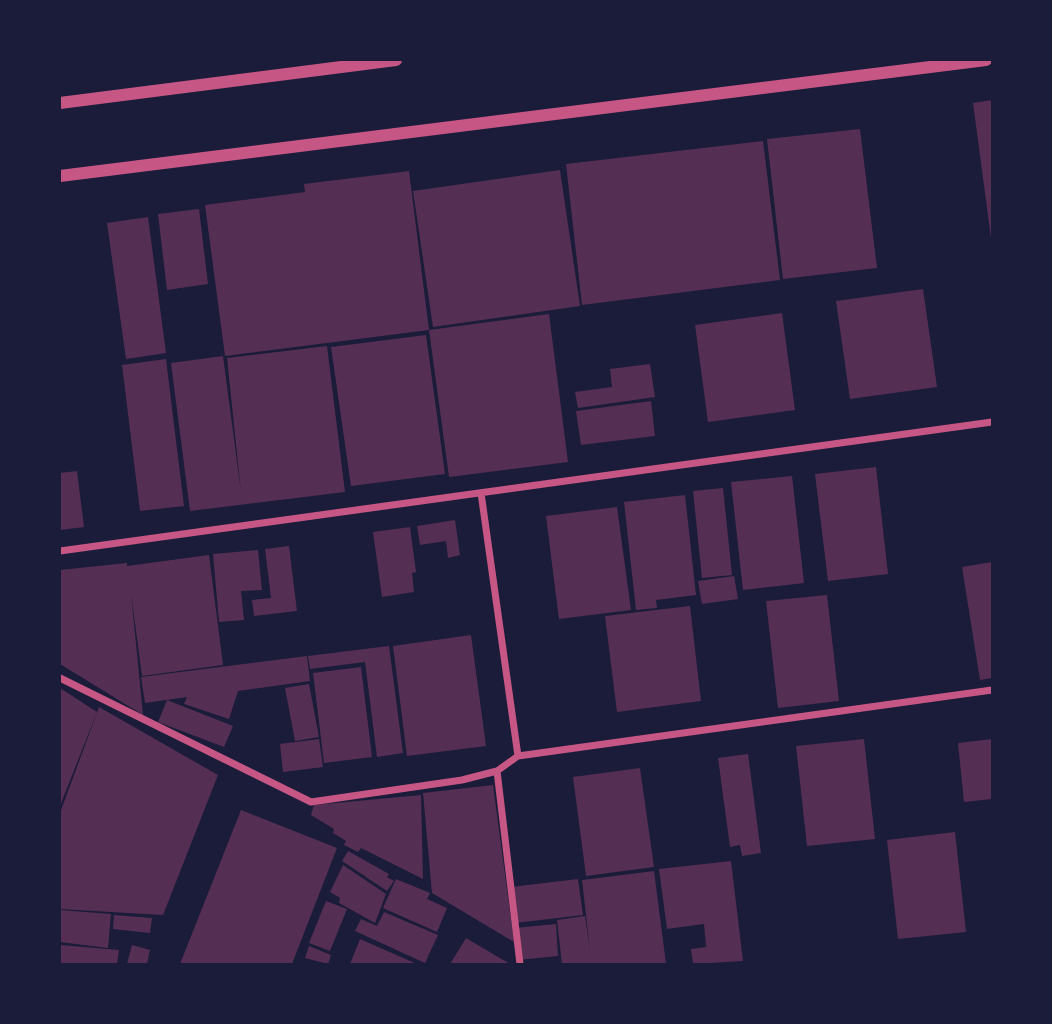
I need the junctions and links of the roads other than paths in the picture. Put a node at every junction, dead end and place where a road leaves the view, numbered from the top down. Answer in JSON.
{"nodes":[{"id":1,"x":396,"y":60,"type":"edge"},
{"id":2,"x":986,"y":60,"type":"edge"},
{"id":3,"x":60,"y":103,"type":"edge"},
{"id":4,"x":60,"y":176,"type":"edge"},
{"id":5,"x":992,"y":422,"type":"edge"},
{"id":6,"x":481,"y":493,"type":"junction"},
{"id":7,"x":60,"y":551,"type":"edge"},
{"id":8,"x":60,"y":678,"type":"edge"},
{"id":9,"x":992,"y":690,"type":"edge"},
{"id":10,"x":518,"y":756,"type":"junction"},
{"id":11,"x":497,"y":771,"type":"junction"},
{"id":12,"x":520,"y":964,"type":"edge"}],
"edges":[{"from":1,"to":3,"type":"street"},
{"from":2,"to":4,"type":"street"},
{"from":5,"to":6,"type":"street"},
{"from":6,"to":7,"type":"street"},
{"from":6,"to":10,"type":"street"},
{"from":8,"to":11,"type":"street"},
{"from":9,"to":10,"type":"street"},
{"from":10,"to":11,"type":"street"},
{"from":11,"to":12,"type":"street"}]}
